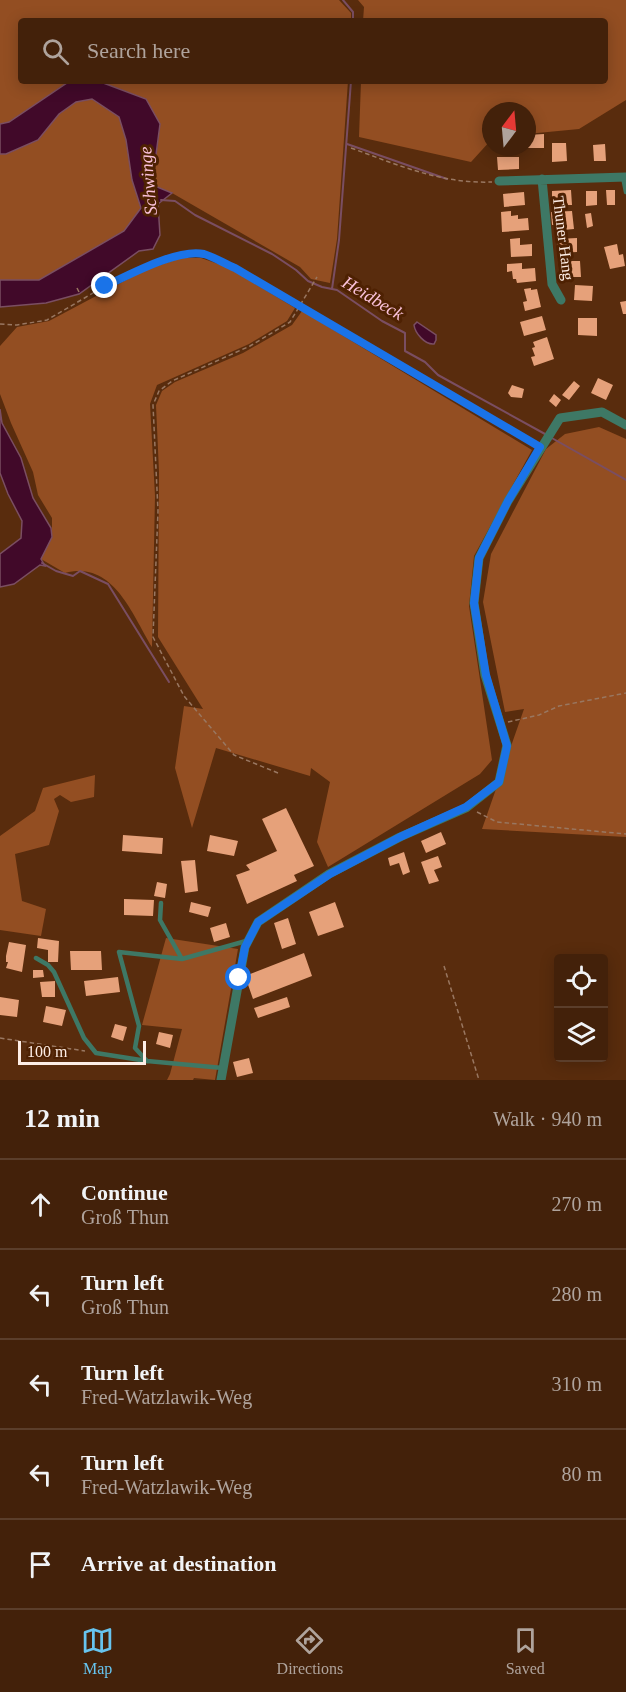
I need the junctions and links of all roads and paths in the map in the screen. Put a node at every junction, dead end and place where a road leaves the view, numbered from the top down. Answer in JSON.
{"nodes":[{"id":1,"x":351,"y":148,"type":"dead end"},
{"id":2,"x":625,"y":177,"type":"edge"},
{"id":3,"x":542,"y":179,"type":"junction"},
{"id":4,"x":499,"y":181,"type":"joint"},
{"id":5,"x":626,"y":192,"type":"edge"},
{"id":6,"x":317,"y":277,"type":"dead end"},
{"id":7,"x":77,"y":288,"type":"dead end"},
{"id":8,"x":81,"y":294,"type":"dead end"},
{"id":9,"x":561,"y":300,"type":"dead end"},
{"id":10,"x":300,"y":307,"type":"junction"},
{"id":11,"x":0,"y":324,"type":"edge"},
{"id":12,"x":626,"y":425,"type":"edge"},
{"id":13,"x":540,"y":447,"type":"junction"},
{"id":14,"x":626,"y":693,"type":"edge"},
{"id":15,"x":501,"y":723,"type":"junction"},
{"id":16,"x":278,"y":773,"type":"dead end"},
{"id":17,"x":466,"y":807,"type":"junction"},
{"id":18,"x":626,"y":834,"type":"edge"},
{"id":19,"x":161,"y":903,"type":"dead end"},
{"id":20,"x":249,"y":940,"type":"junction"},
{"id":21,"x":36,"y":958,"type":"dead end"},
{"id":22,"x":182,"y":959,"type":"junction"},
{"id":23,"x":444,"y":966,"type":"dead end"},
{"id":24,"x":0,"y":1038,"type":"edge"},
{"id":25,"x":96,"y":1053,"type":"junction"},
{"id":26,"x":147,"y":1061,"type":"junction"},
{"id":27,"x":223,"y":1068,"type":"junction"},
{"id":28,"x":221,"y":1080,"type":"edge"},
{"id":29,"x":479,"y":1080,"type":"edge"}],
"edges":[{"from":1,"to":4,"type":"path"},
{"from":2,"to":3,"type":"street"},
{"from":2,"to":5,"type":"lane"},
{"from":3,"to":4,"type":"street"},
{"from":3,"to":9,"type":"street","name":"Thuner Hang"},
{"from":6,"to":10,"type":"path"},
{"from":7,"to":8,"type":"path"},
{"from":10,"to":11,"type":"path"},
{"from":10,"to":13,"type":"path"},
{"from":10,"to":16,"type":"path"},
{"from":12,"to":13,"type":"street"},
{"from":13,"to":15,"type":"street"},
{"from":14,"to":15,"type":"path"},
{"from":15,"to":17,"type":"street"},
{"from":17,"to":18,"type":"path"},
{"from":17,"to":20,"type":"street"},
{"from":19,"to":22,"type":"lane"},
{"from":20,"to":22,"type":"lane"},
{"from":20,"to":27,"type":"street"},
{"from":21,"to":25,"type":"lane"},
{"from":22,"to":26,"type":"lane"},
{"from":23,"to":29,"type":"path"},
{"from":24,"to":25,"type":"path"},
{"from":25,"to":26,"type":"lane"},
{"from":26,"to":27,"type":"lane"},
{"from":27,"to":28,"type":"street"}]}
